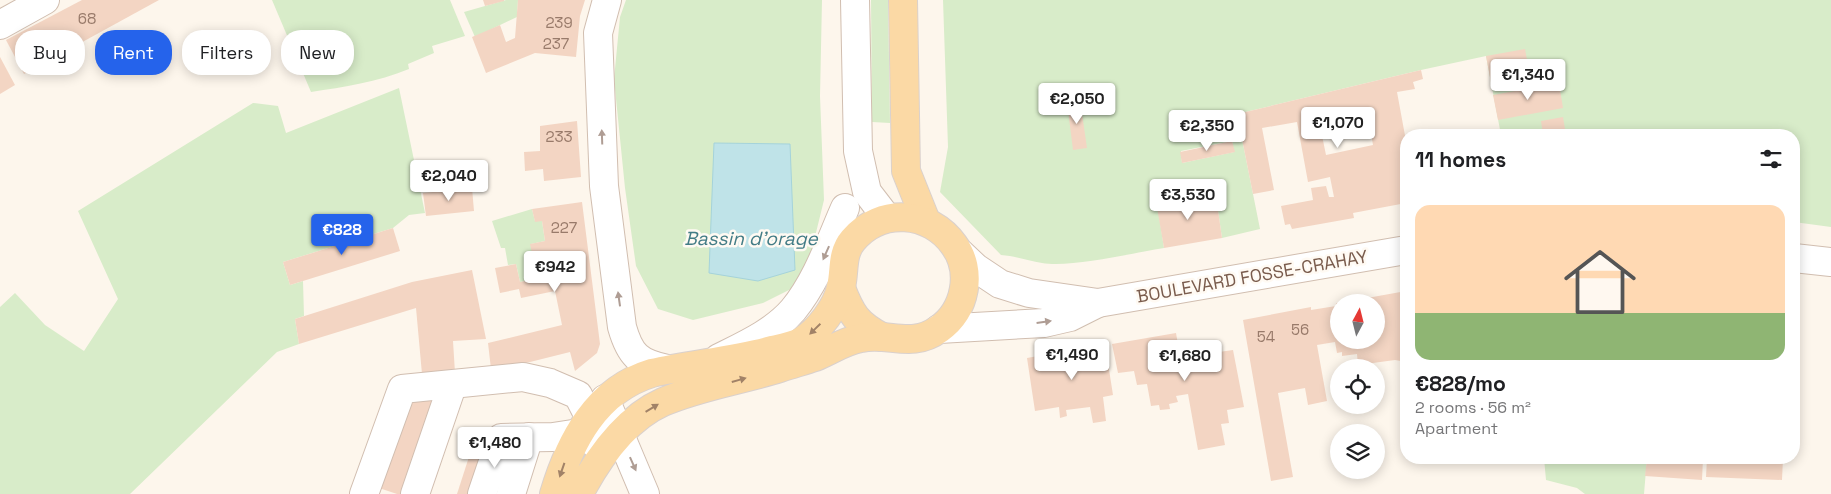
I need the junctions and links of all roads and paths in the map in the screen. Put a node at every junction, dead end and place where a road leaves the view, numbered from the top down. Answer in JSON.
{"nodes":[{"id":1,"x":45,"y":0,"type":"edge"},
{"id":2,"x":607,"y":0,"type":"edge"},
{"id":3,"x":855,"y":0,"type":"edge"},
{"id":4,"x":903,"y":0,"type":"edge"},
{"id":5,"x":0,"y":25,"type":"edge"},
{"id":6,"x":858,"y":151,"type":"junction"},
{"id":7,"x":906,"y":171,"type":"junction"},
{"id":8,"x":846,"y":208,"type":"junction"},
{"id":9,"x":887,"y":218,"type":"junction"},
{"id":10,"x":926,"y":221,"type":"junction"},
{"id":11,"x":852,"y":241,"type":"junction"},
{"id":12,"x":1400,"y":251,"type":"edge"},
{"id":13,"x":960,"y":253,"type":"junction"},
{"id":14,"x":1800,"y":259,"type":"edge"},
{"id":15,"x":1831,"y":262,"type":"edge"},
{"id":16,"x":841,"y":288,"type":"junction"},
{"id":17,"x":1098,"y":303,"type":"junction"},
{"id":18,"x":939,"y":329,"type":"junction"},
{"id":19,"x":882,"y":337,"type":"junction"},
{"id":20,"x":714,"y":361,"type":"junction"},
{"id":21,"x":667,"y":369,"type":"junction"},
{"id":22,"x":452,"y":386,"type":"junction"},
{"id":23,"x":591,"y":417,"type":"junction"},
{"id":24,"x":529,"y":438,"type":"junction"},
{"id":25,"x":613,"y":443,"type":"junction"},
{"id":26,"x":364,"y":494,"type":"edge"},
{"id":27,"x":415,"y":494,"type":"edge"},
{"id":28,"x":482,"y":494,"type":"edge"},
{"id":29,"x":511,"y":494,"type":"edge"},
{"id":30,"x":554,"y":494,"type":"edge"},
{"id":31,"x":579,"y":494,"type":"edge"},
{"id":32,"x":644,"y":494,"type":"edge"}],
"edges":[{"from":1,"to":5,"type":"street"},
{"from":21,"to":2,"type":"street","one_way":true},
{"from":3,"to":6,"type":"street"},
{"from":4,"to":7,"type":"main road"},
{"from":6,"to":8,"type":"street"},
{"from":6,"to":9,"type":"street"},
{"from":7,"to":9,"type":"main road"},
{"from":7,"to":10,"type":"main road"},
{"from":8,"to":11,"type":"street"},
{"from":8,"to":20,"type":"street","one_way":true},
{"from":9,"to":10,"type":"main road","name":"BOULEVARD FOSSE-CRAHAY"},
{"from":9,"to":11,"type":"main road","name":"BOULEVARD FOSSE-CRAHAY"},
{"from":10,"to":13,"type":"main road","name":"BOULEVARD FOSSE-CRAHAY"},
{"from":11,"to":16,"type":"main road","name":"BOULEVARD FOSSE-CRAHAY"},
{"from":12,"to":17,"type":"street","name":"BOULEVARD FOSSE-CRAHAY"},
{"from":13,"to":17,"type":"street","name":"BOULEVARD FOSSE-CRAHAY"},
{"from":13,"to":18,"type":"main road","name":"BOULEVARD FOSSE-CRAHAY"},
{"from":14,"to":15,"type":"street"},
{"from":16,"to":19,"type":"main road","name":"BOULEVARD FOSSE-CRAHAY"},
{"from":16,"to":20,"type":"main road","name":"BOULEVARD FOSSE-CRAHAY","one_way":true},
{"from":18,"to":17,"type":"street","name":"BOULEVARD FOSSE-CRAHAY","one_way":true},
{"from":18,"to":19,"type":"main road","name":"BOULEVARD FOSSE-CRAHAY"},
{"from":25,"to":19,"type":"main road","name":"BOULEVARD FOSSE-CRAHAY","one_way":true},
{"from":20,"to":21,"type":"main road","name":"BOULEVARD FOSSE-CRAHAY"},
{"from":21,"to":23,"type":"main road","name":"BOULEVARD FOSSE-CRAHAY"},
{"from":22,"to":23,"type":"street"},
{"from":22,"to":26,"type":"street"},
{"from":22,"to":27,"type":"street"},
{"from":23,"to":24,"type":"street"},
{"from":23,"to":25,"type":"street"},
{"from":23,"to":25,"type":"street"},
{"from":23,"to":30,"type":"main road","one_way":true},
{"from":24,"to":28,"type":"street"},
{"from":24,"to":29,"type":"street"},
{"from":25,"to":31,"type":"main road","name":"BOULEVARD FOSSE-CRAHAY"},
{"from":25,"to":32,"type":"street","one_way":true}]}
